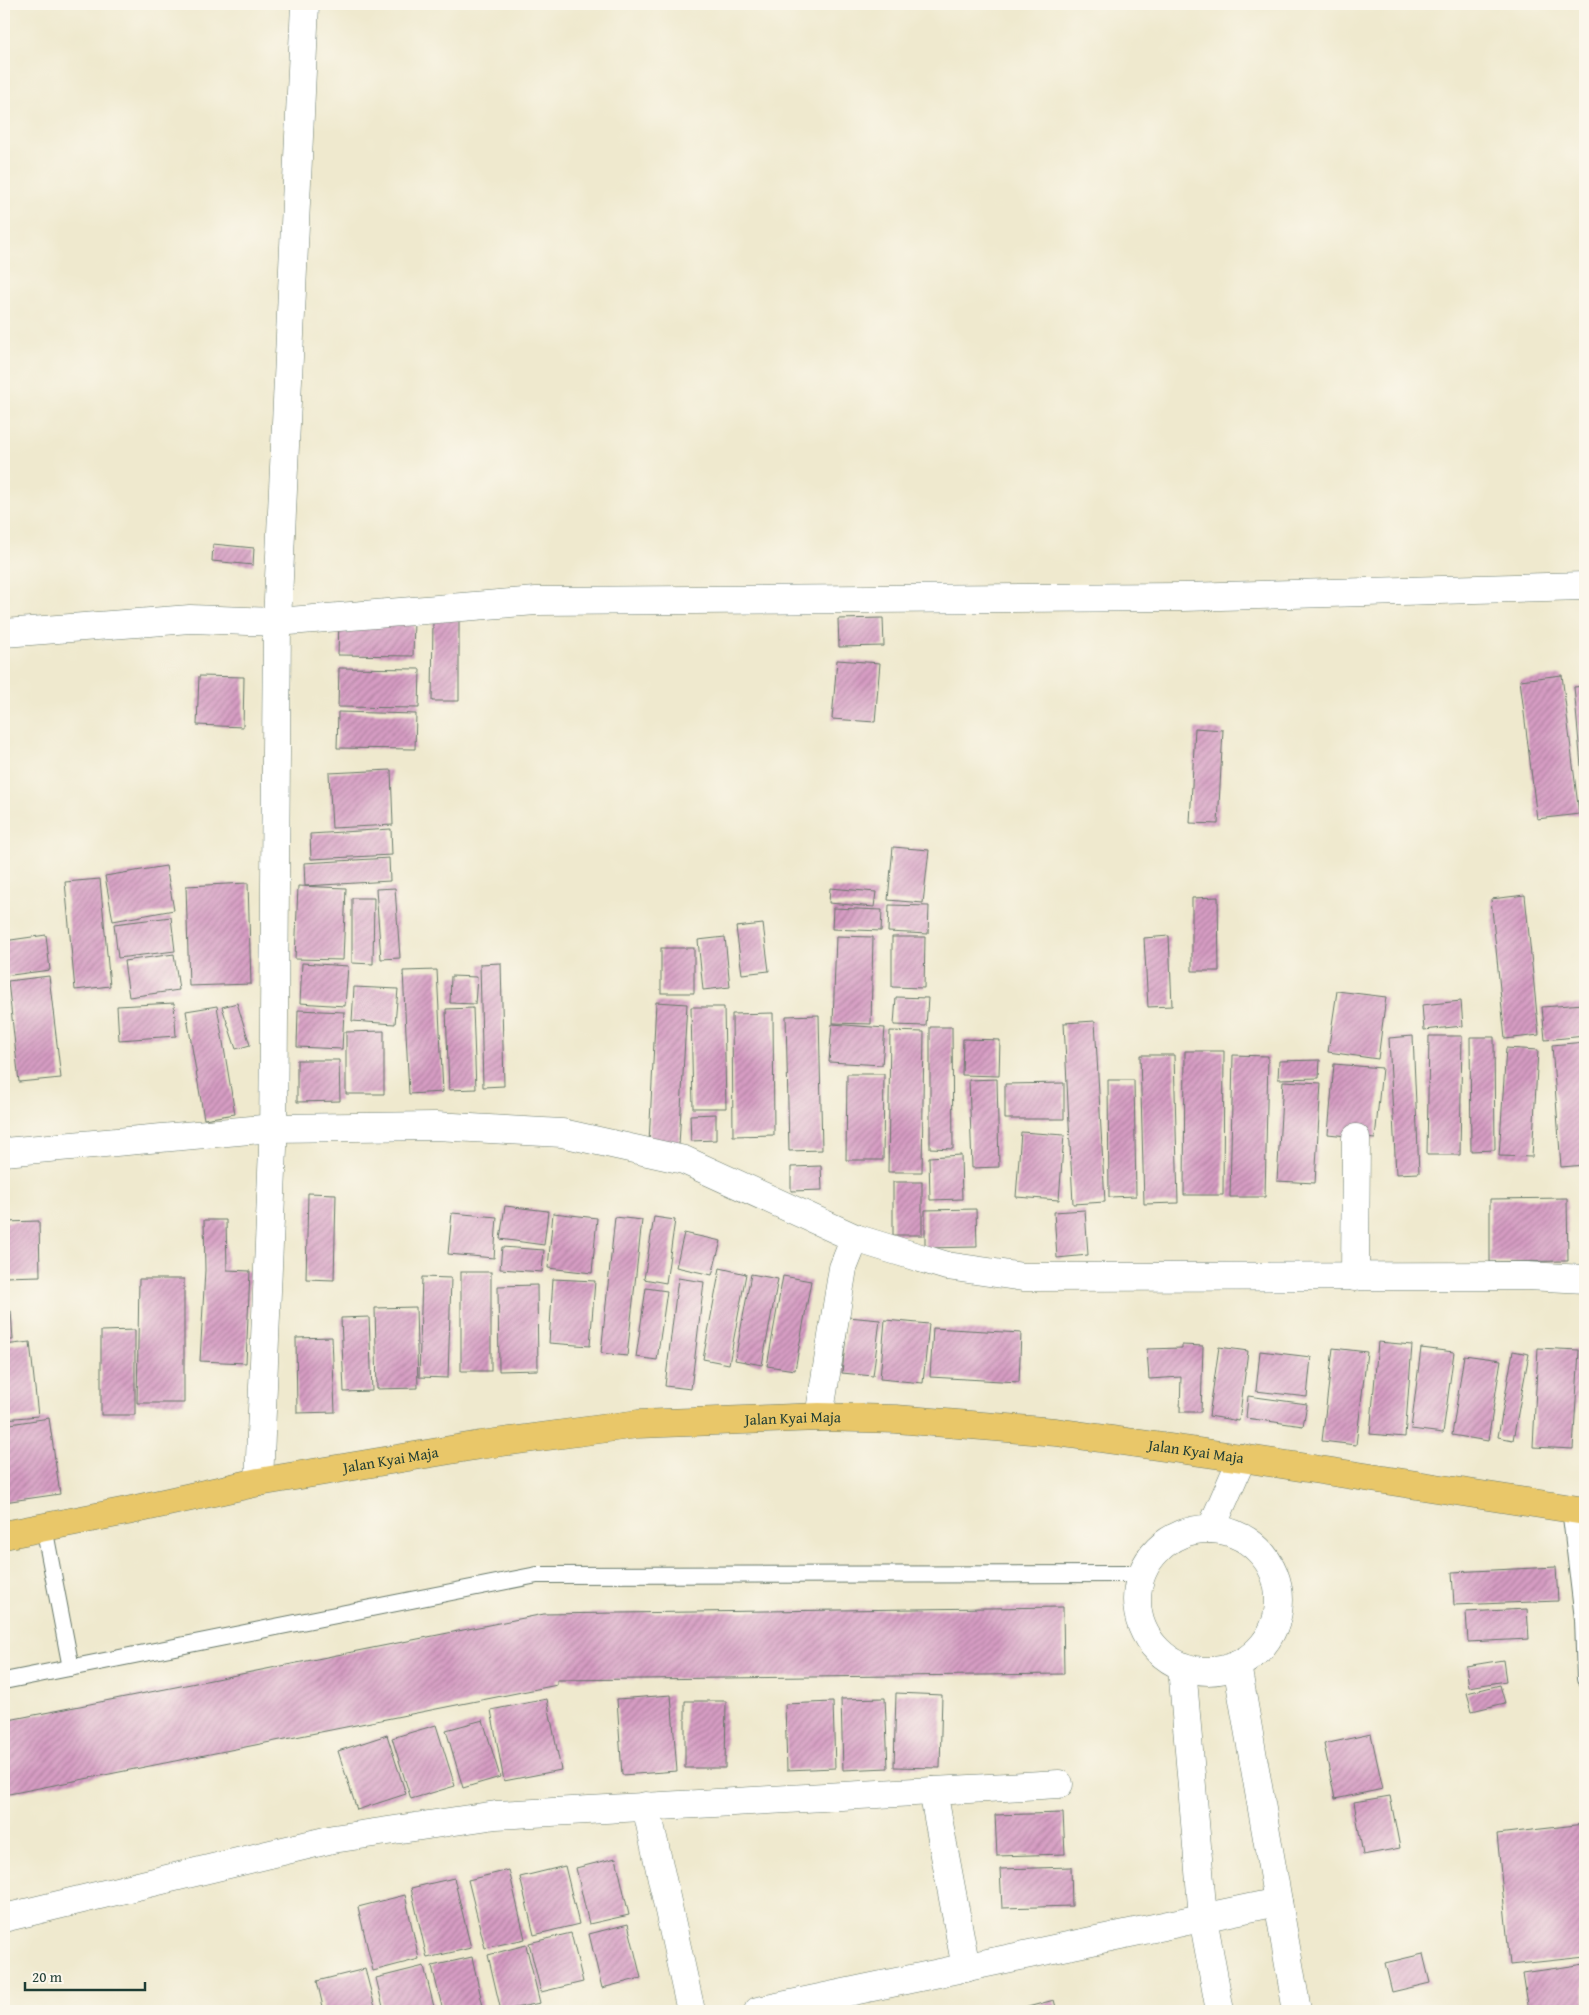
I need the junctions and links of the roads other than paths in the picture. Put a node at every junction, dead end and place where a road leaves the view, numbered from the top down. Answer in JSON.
{"nodes":[{"id":1,"x":305,"y":4,"type":"edge"},
{"id":2,"x":1585,"y":586,"type":"edge"},
{"id":3,"x":277,"y":622,"type":"junction"},
{"id":4,"x":4,"y":633,"type":"edge"},
{"id":5,"x":273,"y":1138,"type":"junction"},
{"id":6,"x":1356,"y":1138,"type":"dead end"},
{"id":7,"x":4,"y":1152,"type":"edge"},
{"id":8,"x":855,"y":1238,"type":"junction"},
{"id":9,"x":1355,"y":1277,"type":"junction"},
{"id":10,"x":1585,"y":1279,"type":"edge"},
{"id":11,"x":819,"y":1416,"type":"junction"},
{"id":12,"x":1242,"y":1458,"type":"junction"},
{"id":13,"x":258,"y":1482,"type":"junction"},
{"id":14,"x":1578,"y":1510,"type":"edge"},
{"id":15,"x":44,"y":1527,"type":"junction"},
{"id":16,"x":1211,"y":1529,"type":"junction"},
{"id":17,"x":4,"y":1535,"type":"edge"},
{"id":18,"x":1141,"y":1574,"type":"junction"},
{"id":19,"x":1237,"y":1665,"type":"junction"},
{"id":20,"x":1182,"y":1667,"type":"junction"},
{"id":21,"x":71,"y":1668,"type":"junction"},
{"id":22,"x":1585,"y":1679,"type":"edge"},
{"id":23,"x":4,"y":1681,"type":"edge"},
{"id":24,"x":1059,"y":1784,"type":"dead end"},
{"id":25,"x":933,"y":1791,"type":"junction"},
{"id":26,"x":646,"y":1806,"type":"junction"},
{"id":27,"x":1278,"y":1902,"type":"junction"},
{"id":28,"x":4,"y":1918,"type":"edge"},
{"id":29,"x":1204,"y":1918,"type":"junction"},
{"id":30,"x":966,"y":1968,"type":"junction"},
{"id":31,"x":691,"y":2011,"type":"edge"},
{"id":32,"x":758,"y":2011,"type":"edge"},
{"id":33,"x":1220,"y":2011,"type":"edge"},
{"id":34,"x":1297,"y":2011,"type":"edge"}],
"edges":[{"from":1,"to":3,"type":"street"},
{"from":2,"to":3,"type":"street"},
{"from":3,"to":4,"type":"street"},
{"from":3,"to":5,"type":"street"},
{"from":5,"to":7,"type":"street"},
{"from":5,"to":8,"type":"street"},
{"from":5,"to":13,"type":"street"},
{"from":6,"to":9,"type":"street"},
{"from":8,"to":9,"type":"street"},
{"from":8,"to":11,"type":"street"},
{"from":9,"to":10,"type":"street"},
{"from":11,"to":12,"type":"main road","name":"Jalan Kyai Maja"},
{"from":11,"to":13,"type":"main road","name":"Jalan Kyai Maja"},
{"from":12,"to":14,"type":"main road","name":"Jalan Kyai Maja"},
{"from":12,"to":16,"type":"street"},
{"from":13,"to":15,"type":"main road","name":"Jalan Kyai Maja"},
{"from":14,"to":22,"type":"lane"},
{"from":15,"to":17,"type":"main road","name":"Jalan Kyai Maja"},
{"from":15,"to":21,"type":"lane"},
{"from":16,"to":18,"type":"street"},
{"from":16,"to":19,"type":"street"},
{"from":18,"to":20,"type":"street"},
{"from":18,"to":21,"type":"lane"},
{"from":19,"to":20,"type":"street"},
{"from":19,"to":27,"type":"street"},
{"from":20,"to":29,"type":"street"},
{"from":21,"to":23,"type":"lane"},
{"from":24,"to":25,"type":"street"},
{"from":25,"to":26,"type":"street"},
{"from":25,"to":30,"type":"street"},
{"from":26,"to":28,"type":"street"},
{"from":26,"to":31,"type":"street"},
{"from":27,"to":29,"type":"street"},
{"from":27,"to":34,"type":"street"},
{"from":29,"to":30,"type":"street"},
{"from":29,"to":33,"type":"street"},
{"from":30,"to":32,"type":"street"}]}
